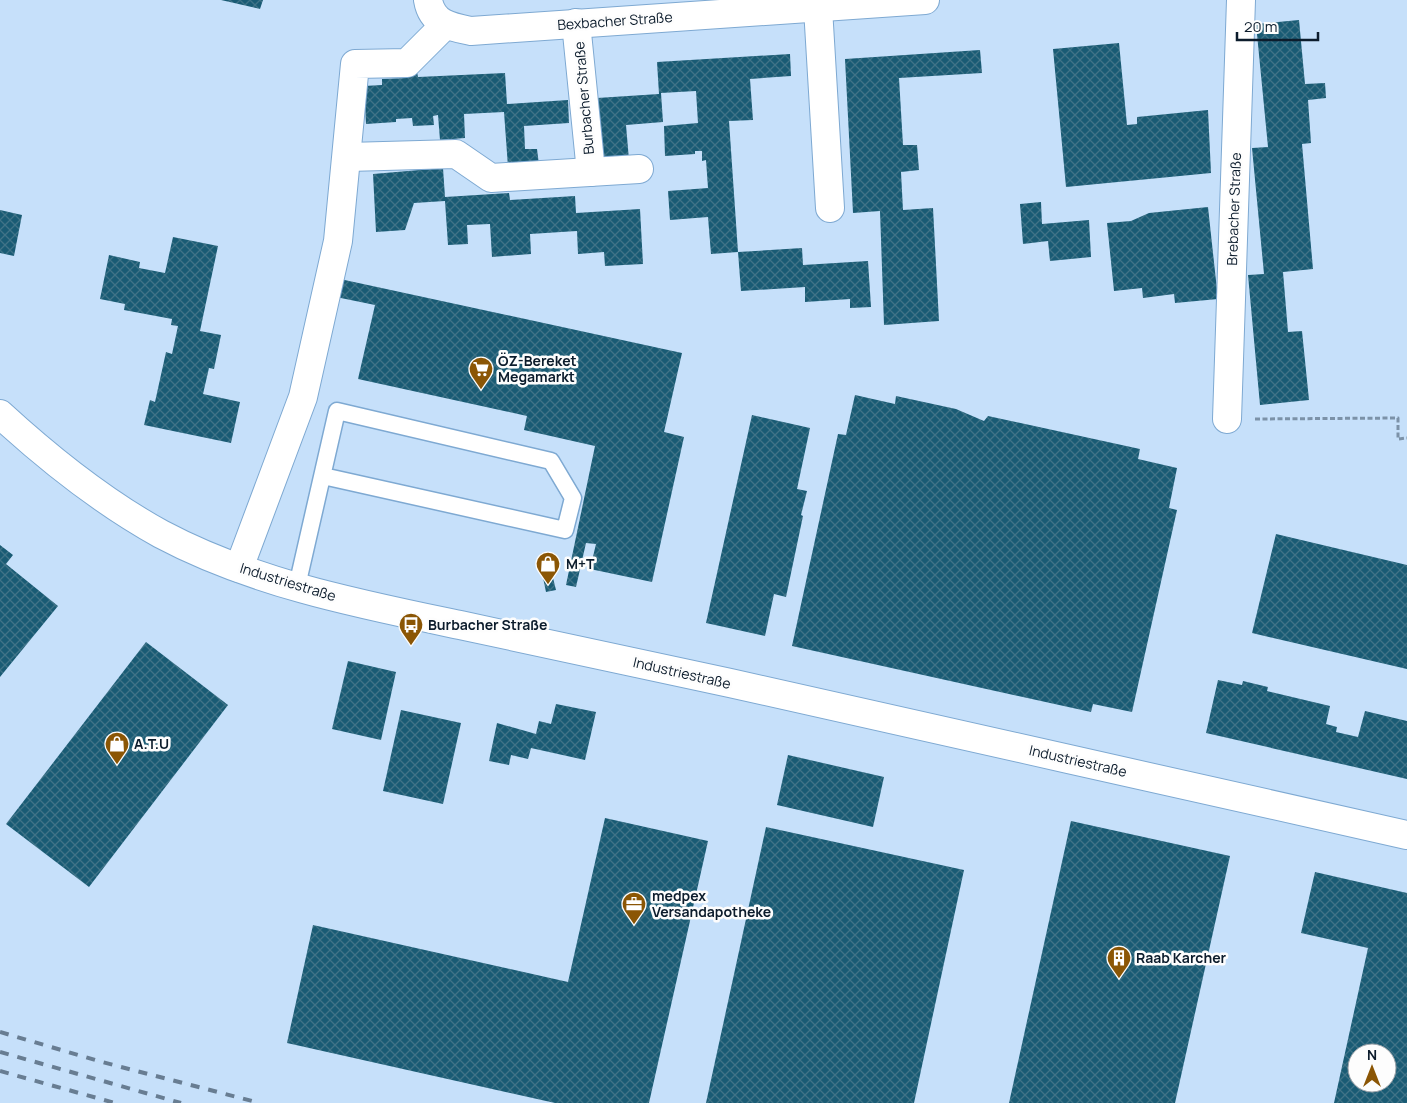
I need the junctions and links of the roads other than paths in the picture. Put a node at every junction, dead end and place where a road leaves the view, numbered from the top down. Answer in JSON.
{"nodes":[{"id":1,"x":428,"y":0,"type":"edge"},
{"id":2,"x":926,"y":0,"type":"edge"},
{"id":3,"x":1241,"y":0,"type":"edge"},
{"id":4,"x":818,"y":8,"type":"junction"},
{"id":5,"x":576,"y":23,"type":"junction"},
{"id":6,"x":444,"y":26,"type":"junction"},
{"id":7,"x":348,"y":157,"type":"junction"},
{"id":8,"x":639,"y":169,"type":"dead end"},
{"id":9,"x":591,"y":172,"type":"junction"},
{"id":10,"x":830,"y":208,"type":"dead end"},
{"id":11,"x":0,"y":414,"type":"edge"},
{"id":12,"x":1227,"y":419,"type":"road end"},
{"id":13,"x":322,"y":476,"type":"junction"},
{"id":14,"x":239,"y":568,"type":"junction"},
{"id":15,"x":297,"y":586,"type":"junction"},
{"id":16,"x":1407,"y":835,"type":"edge"}],
"edges":[{"from":1,"to":6,"type":"street"},
{"from":2,"to":4,"type":"street","name":"Bexbacher Straße"},
{"from":3,"to":12,"type":"street","name":"Brebacher Straße"},
{"from":4,"to":5,"type":"street","name":"Bexbacher Straße"},
{"from":4,"to":10,"type":"street"},
{"from":5,"to":6,"type":"street","name":"Bexbacher Straße"},
{"from":5,"to":9,"type":"street","name":"Burbacher Straße"},
{"from":6,"to":7,"type":"street"},
{"from":7,"to":9,"type":"street","name":"Burbacher Straße"},
{"from":7,"to":14,"type":"street"},
{"from":8,"to":9,"type":"street","name":"Burbacher Straße"},
{"from":11,"to":14,"type":"street","name":"Industriestraße"},
{"from":13,"to":13,"type":"lane"},
{"from":13,"to":15,"type":"lane"},
{"from":14,"to":15,"type":"street","name":"Industriestraße"},
{"from":15,"to":16,"type":"street","name":"Industriestraße"}]}
